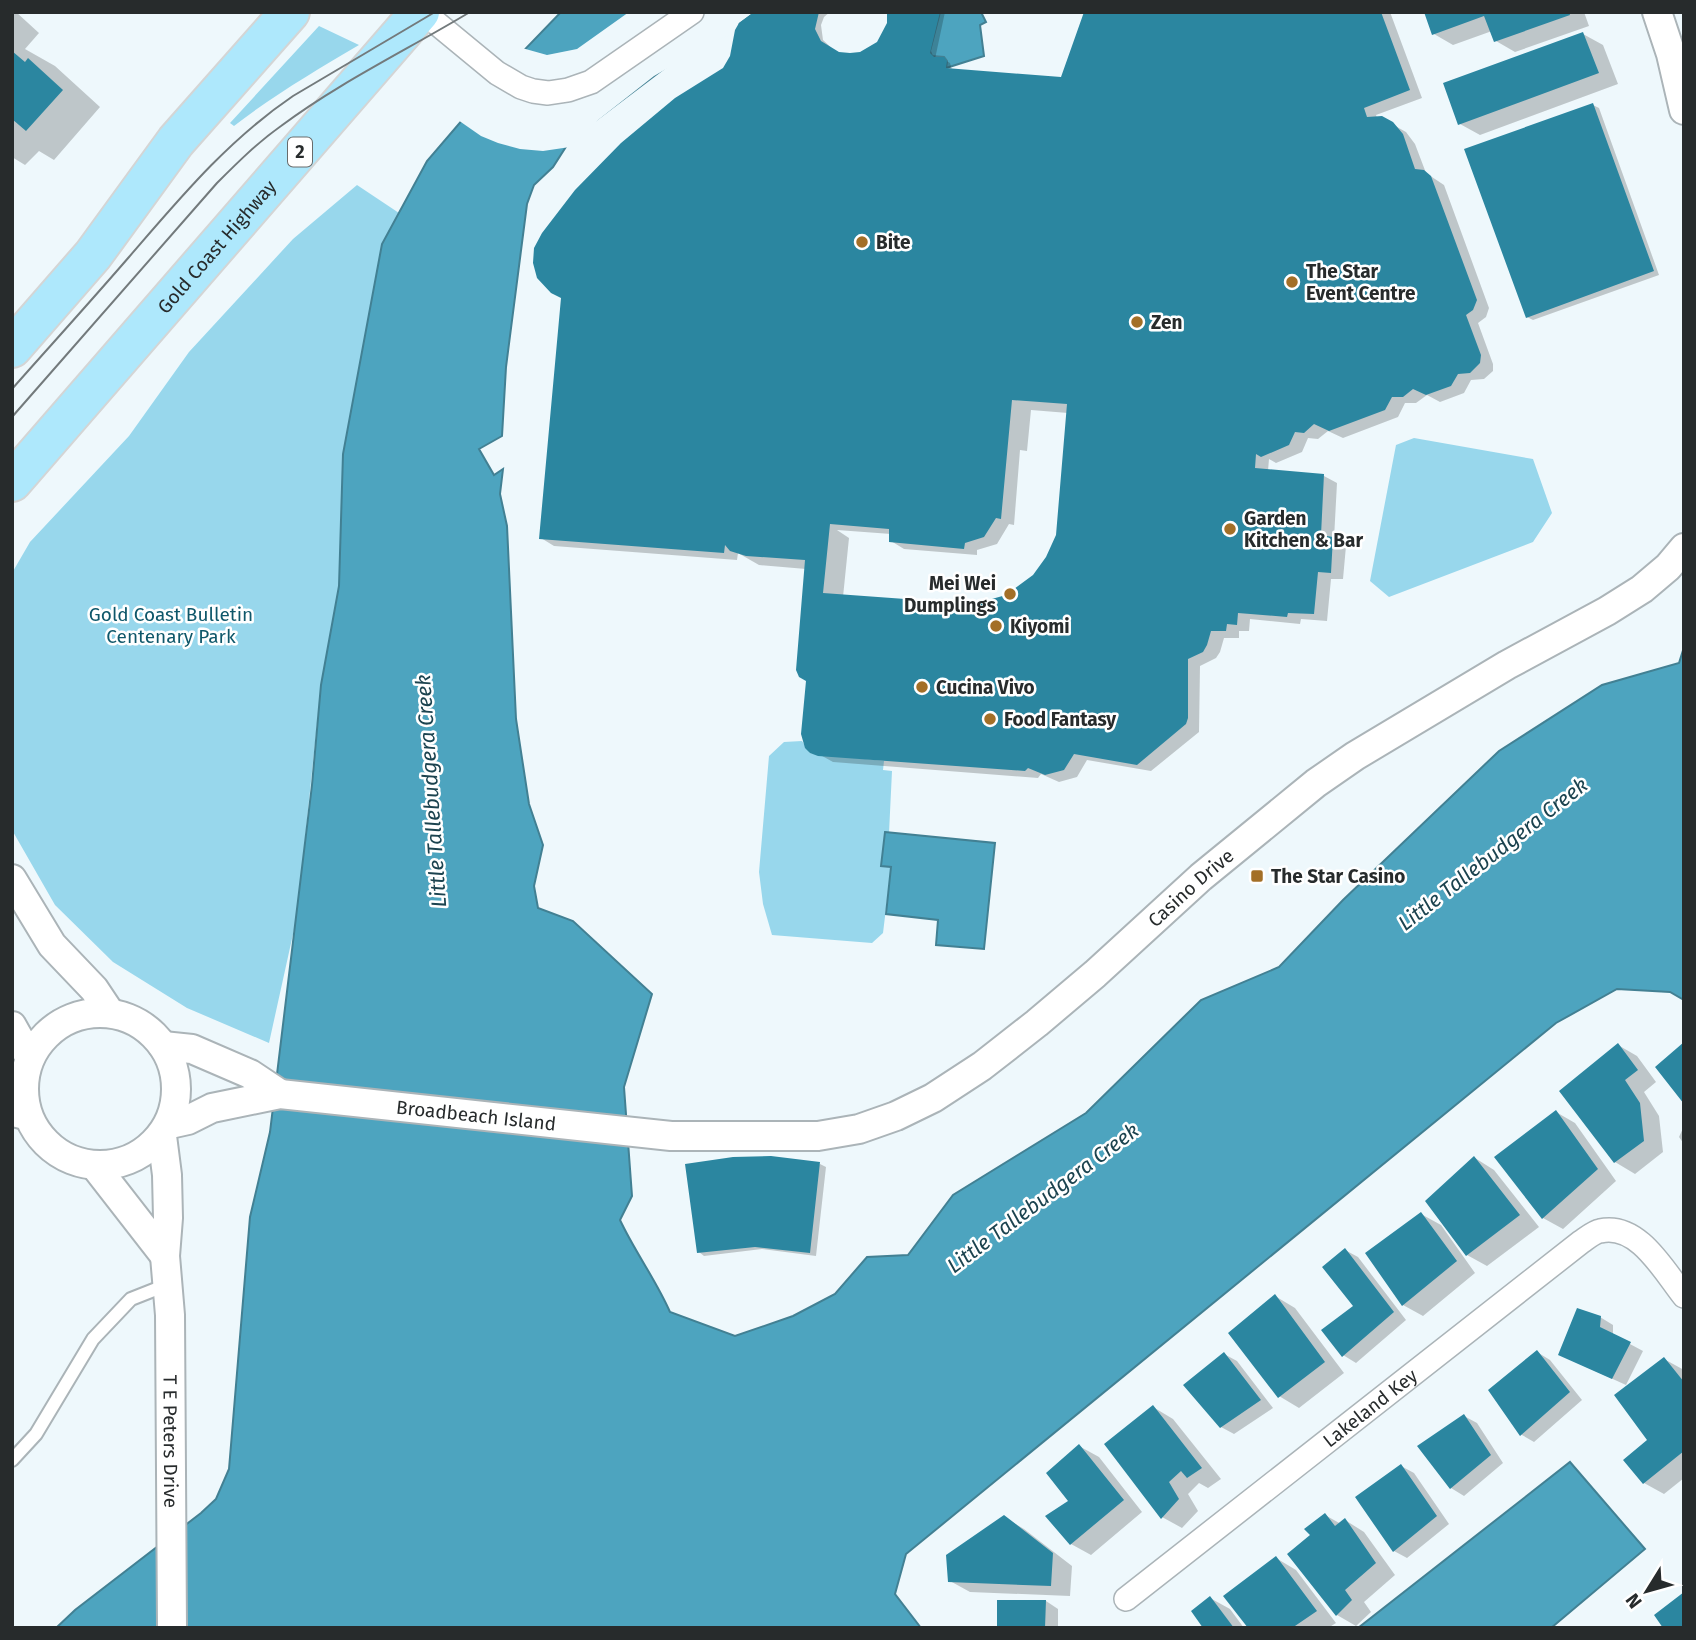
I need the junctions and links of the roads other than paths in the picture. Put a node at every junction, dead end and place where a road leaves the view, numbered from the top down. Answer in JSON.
{"nodes":[{"id":1,"x":290,"y":12,"type":"edge"},
{"id":2,"x":422,"y":12,"type":"edge"},
{"id":3,"x":692,"y":12,"type":"edge"},
{"id":4,"x":1657,"y":12,"type":"edge"},
{"id":5,"x":1684,"y":110,"type":"edge"},
{"id":6,"x":12,"y":348,"type":"edge"},
{"id":7,"x":12,"y":482,"type":"edge"},
{"id":8,"x":1684,"y":548,"type":"edge"},
{"id":9,"x":12,"y":879,"type":"edge"},
{"id":10,"x":110,"y":1013,"type":"junction"},
{"id":11,"x":12,"y":1026,"type":"edge"},
{"id":12,"x":163,"y":1046,"type":"junction"},
{"id":13,"x":30,"y":1058,"type":"junction"},
{"id":14,"x":280,"y":1094,"type":"junction"},
{"id":15,"x":22,"y":1122,"type":"edge"},
{"id":16,"x":166,"y":1130,"type":"junction"},
{"id":17,"x":671,"y":1136,"type":"joint"},
{"id":18,"x":95,"y":1167,"type":"junction"},
{"id":19,"x":165,"y":1256,"type":"junction"},
{"id":20,"x":169,"y":1284,"type":"junction"},
{"id":21,"x":1684,"y":1296,"type":"edge"},
{"id":22,"x":12,"y":1460,"type":"edge"},
{"id":23,"x":1126,"y":1599,"type":"dead end"},
{"id":24,"x":172,"y":1628,"type":"edge"}],
"edges":[{"from":1,"to":6,"type":"highway"},
{"from":2,"to":3,"type":"street"},
{"from":2,"to":7,"type":"highway","name":"Gold Coast Highway","number":"2"},
{"from":4,"to":5,"type":"street"},
{"from":8,"to":17,"type":"street","name":"Casino Drive"},
{"from":9,"to":10,"type":"street"},
{"from":10,"to":12,"type":"street"},
{"from":10,"to":13,"type":"street"},
{"from":11,"to":13,"type":"street"},
{"from":12,"to":14,"type":"street","name":"Broadbeach Island"},
{"from":12,"to":16,"type":"street"},
{"from":13,"to":15,"type":"street"},
{"from":14,"to":16,"type":"street","name":"Broadbeach Island"},
{"from":14,"to":17,"type":"street","name":"Broadbeach Island"},
{"from":15,"to":18,"type":"street"},
{"from":16,"to":18,"type":"street"},
{"from":16,"to":19,"type":"street","name":"T E Peters Drive"},
{"from":18,"to":19,"type":"street"},
{"from":19,"to":20,"type":"street","name":"T E Peters Drive"},
{"from":20,"to":22,"type":"lane"},
{"from":20,"to":24,"type":"street","name":"T E Peters Drive"},
{"from":21,"to":23,"type":"street","name":"Lakeland Key"}]}
